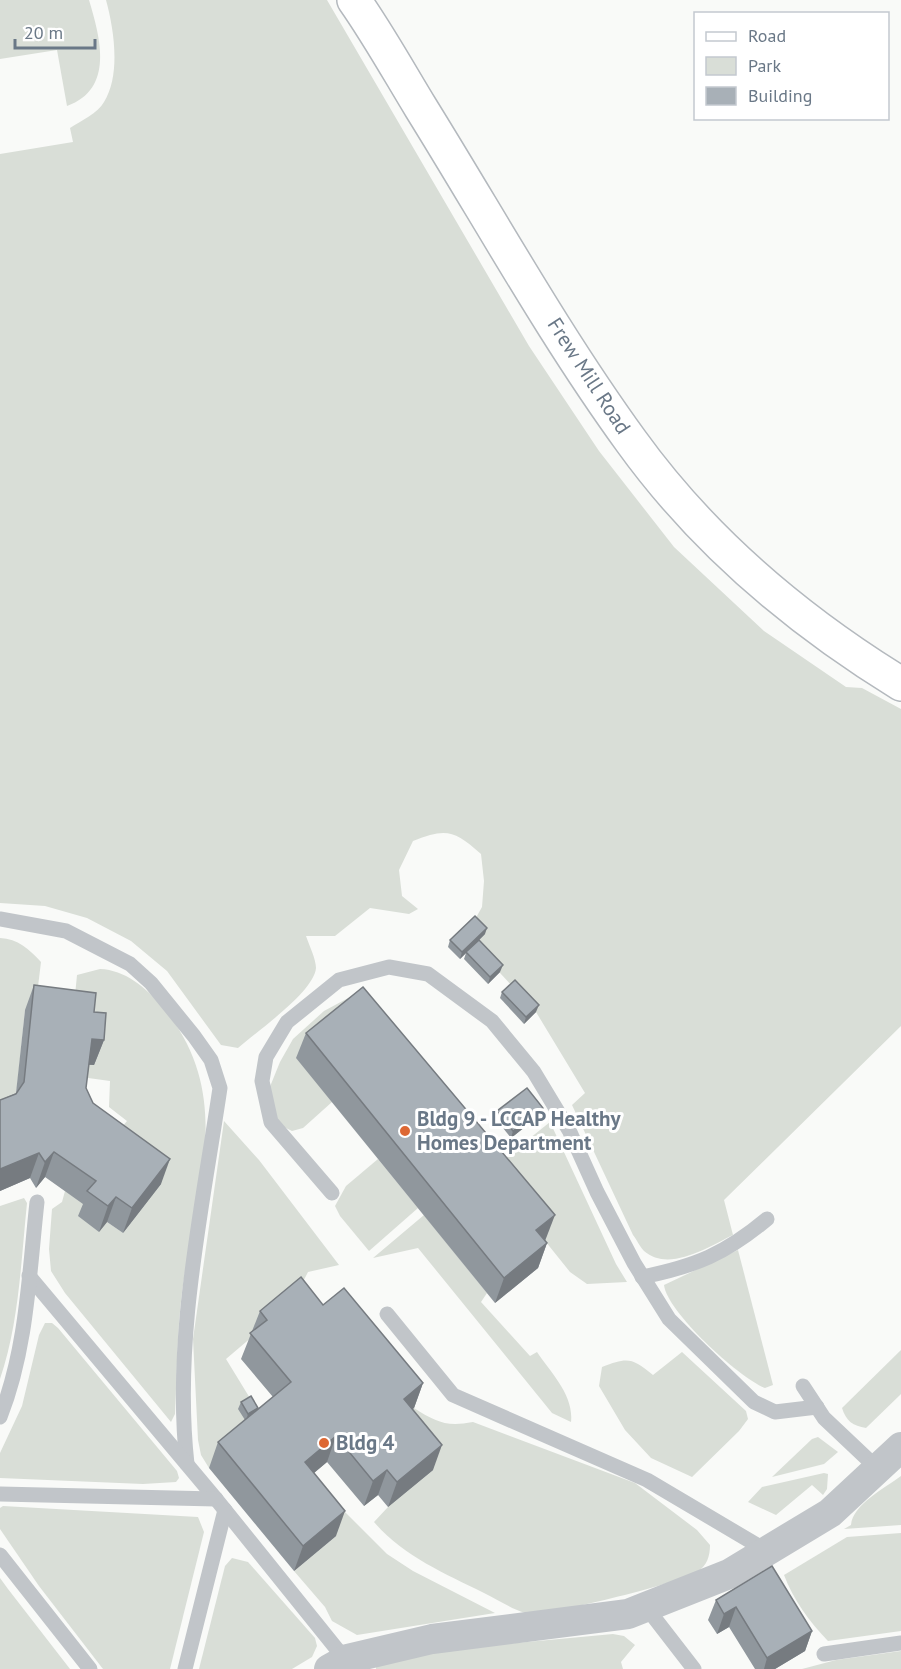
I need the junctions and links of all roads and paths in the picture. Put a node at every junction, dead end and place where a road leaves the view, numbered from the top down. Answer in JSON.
{"nodes":[{"id":1,"x":354,"y":0,"type":"edge"},
{"id":2,"x":901,"y":684,"type":"edge"},
{"id":3,"x":0,"y":919,"type":"edge"},
{"id":4,"x":332,"y":1193,"type":"dead end"},
{"id":5,"x":37,"y":1202,"type":"dead end"},
{"id":6,"x":767,"y":1219,"type":"dead end"},
{"id":7,"x":29,"y":1276,"type":"junction"},
{"id":8,"x":642,"y":1277,"type":"junction"},
{"id":9,"x":387,"y":1314,"type":"dead end"},
{"id":10,"x":803,"y":1386,"type":"dead end"},
{"id":11,"x":817,"y":1407,"type":"junction"},
{"id":12,"x":0,"y":1417,"type":"edge"},
{"id":13,"x":901,"y":1447,"type":"edge"},
{"id":14,"x":187,"y":1464,"type":"junction"},
{"id":15,"x":878,"y":1469,"type":"junction"},
{"id":16,"x":0,"y":1494,"type":"edge"},
{"id":17,"x":220,"y":1504,"type":"junction"},
{"id":18,"x":767,"y":1551,"type":"junction"},
{"id":19,"x":0,"y":1555,"type":"edge"},
{"id":20,"x":646,"y":1607,"type":"junction"},
{"id":21,"x":901,"y":1643,"type":"edge"},
{"id":22,"x":824,"y":1654,"type":"dead end"},
{"id":23,"x":342,"y":1666,"type":"edge"},
{"id":24,"x":90,"y":1669,"type":"edge"},
{"id":25,"x":185,"y":1669,"type":"edge"},
{"id":26,"x":694,"y":1669,"type":"edge"}],
"edges":[{"from":1,"to":2,"type":"street","name":"Frew Mill Road"},
{"from":3,"to":14,"type":"lane"},
{"from":4,"to":8,"type":"lane"},
{"from":5,"to":7,"type":"lane"},
{"from":6,"to":8,"type":"lane"},
{"from":7,"to":12,"type":"lane"},
{"from":7,"to":14,"type":"lane"},
{"from":8,"to":11,"type":"lane"},
{"from":9,"to":18,"type":"lane"},
{"from":10,"to":11,"type":"lane"},
{"from":11,"to":15,"type":"lane"},
{"from":13,"to":15,"type":"street"},
{"from":14,"to":17,"type":"lane"},
{"from":15,"to":18,"type":"street"},
{"from":16,"to":17,"type":"lane"},
{"from":17,"to":23,"type":"lane"},
{"from":17,"to":25,"type":"lane"},
{"from":18,"to":20,"type":"street"},
{"from":19,"to":24,"type":"lane"},
{"from":20,"to":23,"type":"street"},
{"from":20,"to":26,"type":"lane"},
{"from":21,"to":22,"type":"lane"}]}
